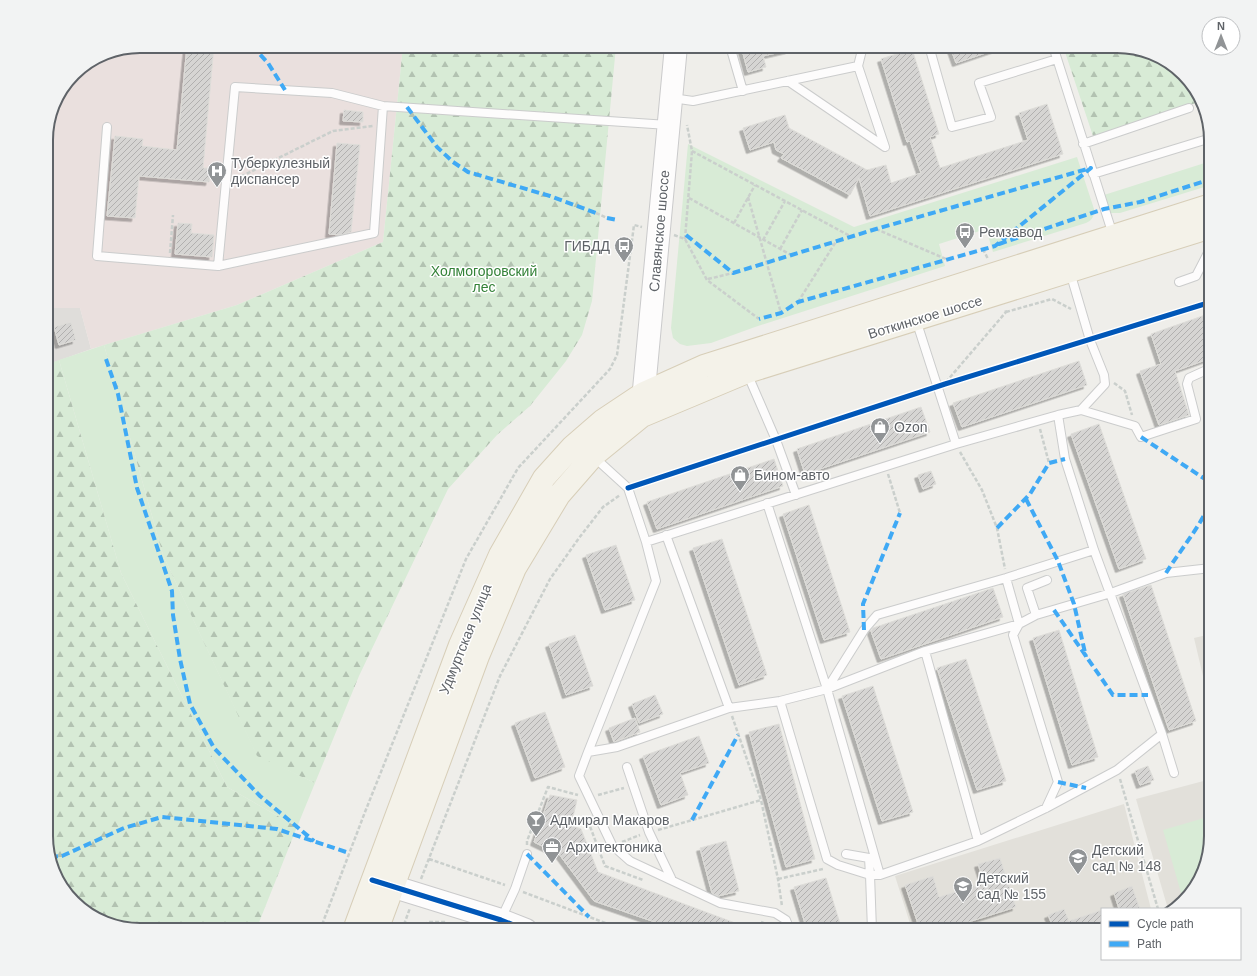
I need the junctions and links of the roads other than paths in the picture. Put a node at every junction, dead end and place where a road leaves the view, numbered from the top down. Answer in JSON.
{"nodes":[{"id":1,"x":677,"y":53,"type":"edge"},
{"id":2,"x":732,"y":53,"type":"edge"},
{"id":3,"x":861,"y":53,"type":"edge"},
{"id":4,"x":932,"y":53,"type":"edge"},
{"id":5,"x":1055,"y":53,"type":"edge"},
{"id":6,"x":1057,"y":59,"type":"junction"},
{"id":7,"x":858,"y":66,"type":"junction"},
{"id":8,"x":788,"y":81,"type":"junction"},
{"id":9,"x":743,"y":91,"type":"junction"},
{"id":10,"x":680,"y":100,"type":"junction"},
{"id":11,"x":383,"y":106,"type":"junction"},
{"id":12,"x":1189,"y":108,"type":"dead end"},
{"id":13,"x":669,"y":125,"type":"junction"},
{"id":14,"x":107,"y":127,"type":"dead end"},
{"id":15,"x":1204,"y":140,"type":"edge"},
{"id":16,"x":1084,"y":144,"type":"junction"},
{"id":17,"x":1093,"y":174,"type":"junction"},
{"id":18,"x":1204,"y":207,"type":"edge"},
{"id":19,"x":1113,"y":236,"type":"junction"},
{"id":20,"x":1204,"y":237,"type":"edge"},
{"id":21,"x":1204,"y":253,"type":"edge"},
{"id":22,"x":218,"y":266,"type":"junction"},
{"id":23,"x":1070,"y":272,"type":"junction"},
{"id":24,"x":1179,"y":282,"type":"dead end"},
{"id":25,"x":1000,"y":293,"type":"junction"},
{"id":26,"x":916,"y":320,"type":"junction"},
{"id":27,"x":1204,"y":371,"type":"edge"},
{"id":28,"x":747,"y":372,"type":"junction"},
{"id":29,"x":644,"y":392,"type":"junction"},
{"id":30,"x":1080,"y":410,"type":"junction"},
{"id":31,"x":1058,"y":415,"type":"junction"},
{"id":32,"x":642,"y":416,"type":"junction"},
{"id":33,"x":956,"y":444,"type":"junction"},
{"id":34,"x":593,"y":456,"type":"junction"},
{"id":35,"x":796,"y":495,"type":"junction"},
{"id":36,"x":767,"y":503,"type":"junction"},
{"id":37,"x":666,"y":535,"type":"junction"},
{"id":38,"x":646,"y":542,"type":"junction"},
{"id":39,"x":1094,"y":550,"type":"junction"},
{"id":40,"x":1204,"y":569,"type":"edge"},
{"id":41,"x":1006,"y":578,"type":"junction"},
{"id":42,"x":1047,"y":580,"type":"dead end"},
{"id":43,"x":1110,"y":593,"type":"junction"},
{"id":44,"x":1036,"y":615,"type":"junction"},
{"id":45,"x":1018,"y":624,"type":"junction"},
{"id":46,"x":925,"y":651,"type":"junction"},
{"id":47,"x":827,"y":689,"type":"junction"},
{"id":48,"x":780,"y":701,"type":"junction"},
{"id":49,"x":729,"y":708,"type":"junction"},
{"id":50,"x":1162,"y":734,"type":"junction"},
{"id":51,"x":588,"y":752,"type":"junction"},
{"id":52,"x":627,"y":767,"type":"dead end"},
{"id":53,"x":1174,"y":773,"type":"dead end"},
{"id":54,"x":1046,"y":808,"type":"junction"},
{"id":55,"x":405,"y":824,"type":"junction"},
{"id":56,"x":978,"y":841,"type":"junction"},
{"id":57,"x":527,"y":854,"type":"road end"},
{"id":58,"x":846,"y":854,"type":"dead end"},
{"id":59,"x":870,"y":875,"type":"junction"},
{"id":60,"x":880,"y":875,"type":"junction"},
{"id":61,"x":671,"y":878,"type":"junction"},
{"id":62,"x":372,"y":880,"type":"junction"},
{"id":63,"x":393,"y":887,"type":"junction"},
{"id":64,"x":501,"y":920,"type":"junction"},
{"id":65,"x":357,"y":923,"type":"edge"},
{"id":66,"x":380,"y":923,"type":"edge"},
{"id":67,"x":508,"y":923,"type":"edge"},
{"id":68,"x":787,"y":923,"type":"edge"},
{"id":69,"x":872,"y":923,"type":"edge"}],
"edges":[{"from":1,"to":10,"type":"main road","name":"Славянское шоссе"},
{"from":2,"to":9,"type":"lane"},
{"from":3,"to":7,"type":"lane"},
{"from":4,"to":6,"type":"lane"},
{"from":5,"to":6,"type":"lane"},
{"from":6,"to":16,"type":"lane"},
{"from":7,"to":8,"type":"lane"},
{"from":7,"to":8,"type":"lane"},
{"from":8,"to":9,"type":"lane"},
{"from":9,"to":10,"type":"lane"},
{"from":10,"to":13,"type":"main road","name":"Славянское шоссе"},
{"from":11,"to":13,"type":"lane"},
{"from":11,"to":22,"type":"lane"},
{"from":11,"to":22,"type":"lane"},
{"from":12,"to":16,"type":"lane"},
{"from":13,"to":29,"type":"main road","name":"Славянское шоссе"},
{"from":14,"to":22,"type":"lane"},
{"from":15,"to":17,"type":"lane"},
{"from":16,"to":17,"type":"lane"},
{"from":17,"to":19,"type":"lane"},
{"from":18,"to":19,"type":"main road","name":"Воткинское шоссе"},
{"from":19,"to":25,"type":"main road","name":"Воткинское шоссе"},
{"from":20,"to":23,"type":"main road","name":"Воткинское шоссе"},
{"from":21,"to":24,"type":"lane"},
{"from":23,"to":25,"type":"main road","name":"Воткинское шоссе"},
{"from":23,"to":30,"type":"lane"},
{"from":25,"to":26,"type":"main road","name":"Воткинское шоссе"},
{"from":25,"to":29,"type":"main road","name":"Воткинское шоссе"},
{"from":26,"to":28,"type":"main road","name":"Воткинское шоссе"},
{"from":26,"to":33,"type":"lane"},
{"from":27,"to":30,"type":"lane"},
{"from":28,"to":32,"type":"main road","name":"Воткинское шоссе"},
{"from":28,"to":35,"type":"lane"},
{"from":29,"to":32,"type":"main road","name":"Славянское шоссе"},
{"from":29,"to":55,"type":"main road","name":"Удмуртская улица"},
{"from":30,"to":31,"type":"lane"},
{"from":31,"to":33,"type":"lane"},
{"from":31,"to":39,"type":"lane"},
{"from":32,"to":34,"type":"main road","name":"Удмуртская улица"},
{"from":33,"to":35,"type":"lane"},
{"from":34,"to":38,"type":"lane"},
{"from":34,"to":55,"type":"main road","name":"Удмуртская улица"},
{"from":35,"to":36,"type":"lane"},
{"from":36,"to":37,"type":"lane"},
{"from":36,"to":47,"type":"lane"},
{"from":37,"to":38,"type":"lane"},
{"from":37,"to":49,"type":"lane"},
{"from":38,"to":51,"type":"lane"},
{"from":39,"to":41,"type":"lane"},
{"from":39,"to":43,"type":"lane"},
{"from":40,"to":43,"type":"lane"},
{"from":41,"to":45,"type":"lane"},
{"from":41,"to":47,"type":"lane"},
{"from":42,"to":44,"type":"lane"},
{"from":43,"to":44,"type":"lane"},
{"from":43,"to":50,"type":"lane"},
{"from":44,"to":45,"type":"lane"},
{"from":45,"to":46,"type":"lane"},
{"from":45,"to":54,"type":"lane"},
{"from":46,"to":47,"type":"lane"},
{"from":46,"to":56,"type":"lane"},
{"from":47,"to":48,"type":"lane"},
{"from":47,"to":60,"type":"lane"},
{"from":48,"to":49,"type":"lane"},
{"from":48,"to":59,"type":"lane"},
{"from":49,"to":51,"type":"lane"},
{"from":50,"to":53,"type":"lane"},
{"from":50,"to":54,"type":"lane"},
{"from":51,"to":61,"type":"lane"},
{"from":52,"to":61,"type":"lane"},
{"from":54,"to":56,"type":"lane"},
{"from":55,"to":62,"type":"main road","name":"Удмуртская улица"},
{"from":55,"to":63,"type":"main road","name":"Удмуртская улица"},
{"from":56,"to":60,"type":"lane"},
{"from":57,"to":64,"type":"lane"},
{"from":58,"to":59,"type":"lane"},
{"from":59,"to":60,"type":"lane"},
{"from":59,"to":69,"type":"lane"},
{"from":61,"to":68,"type":"lane"},
{"from":62,"to":63,"type":"main road"},
{"from":62,"to":65,"type":"main road","name":"Удмуртская улица"},
{"from":63,"to":64,"type":"main road"},
{"from":63,"to":66,"type":"main road","name":"Удмуртская улица"},
{"from":64,"to":67,"type":"main road"}]}
